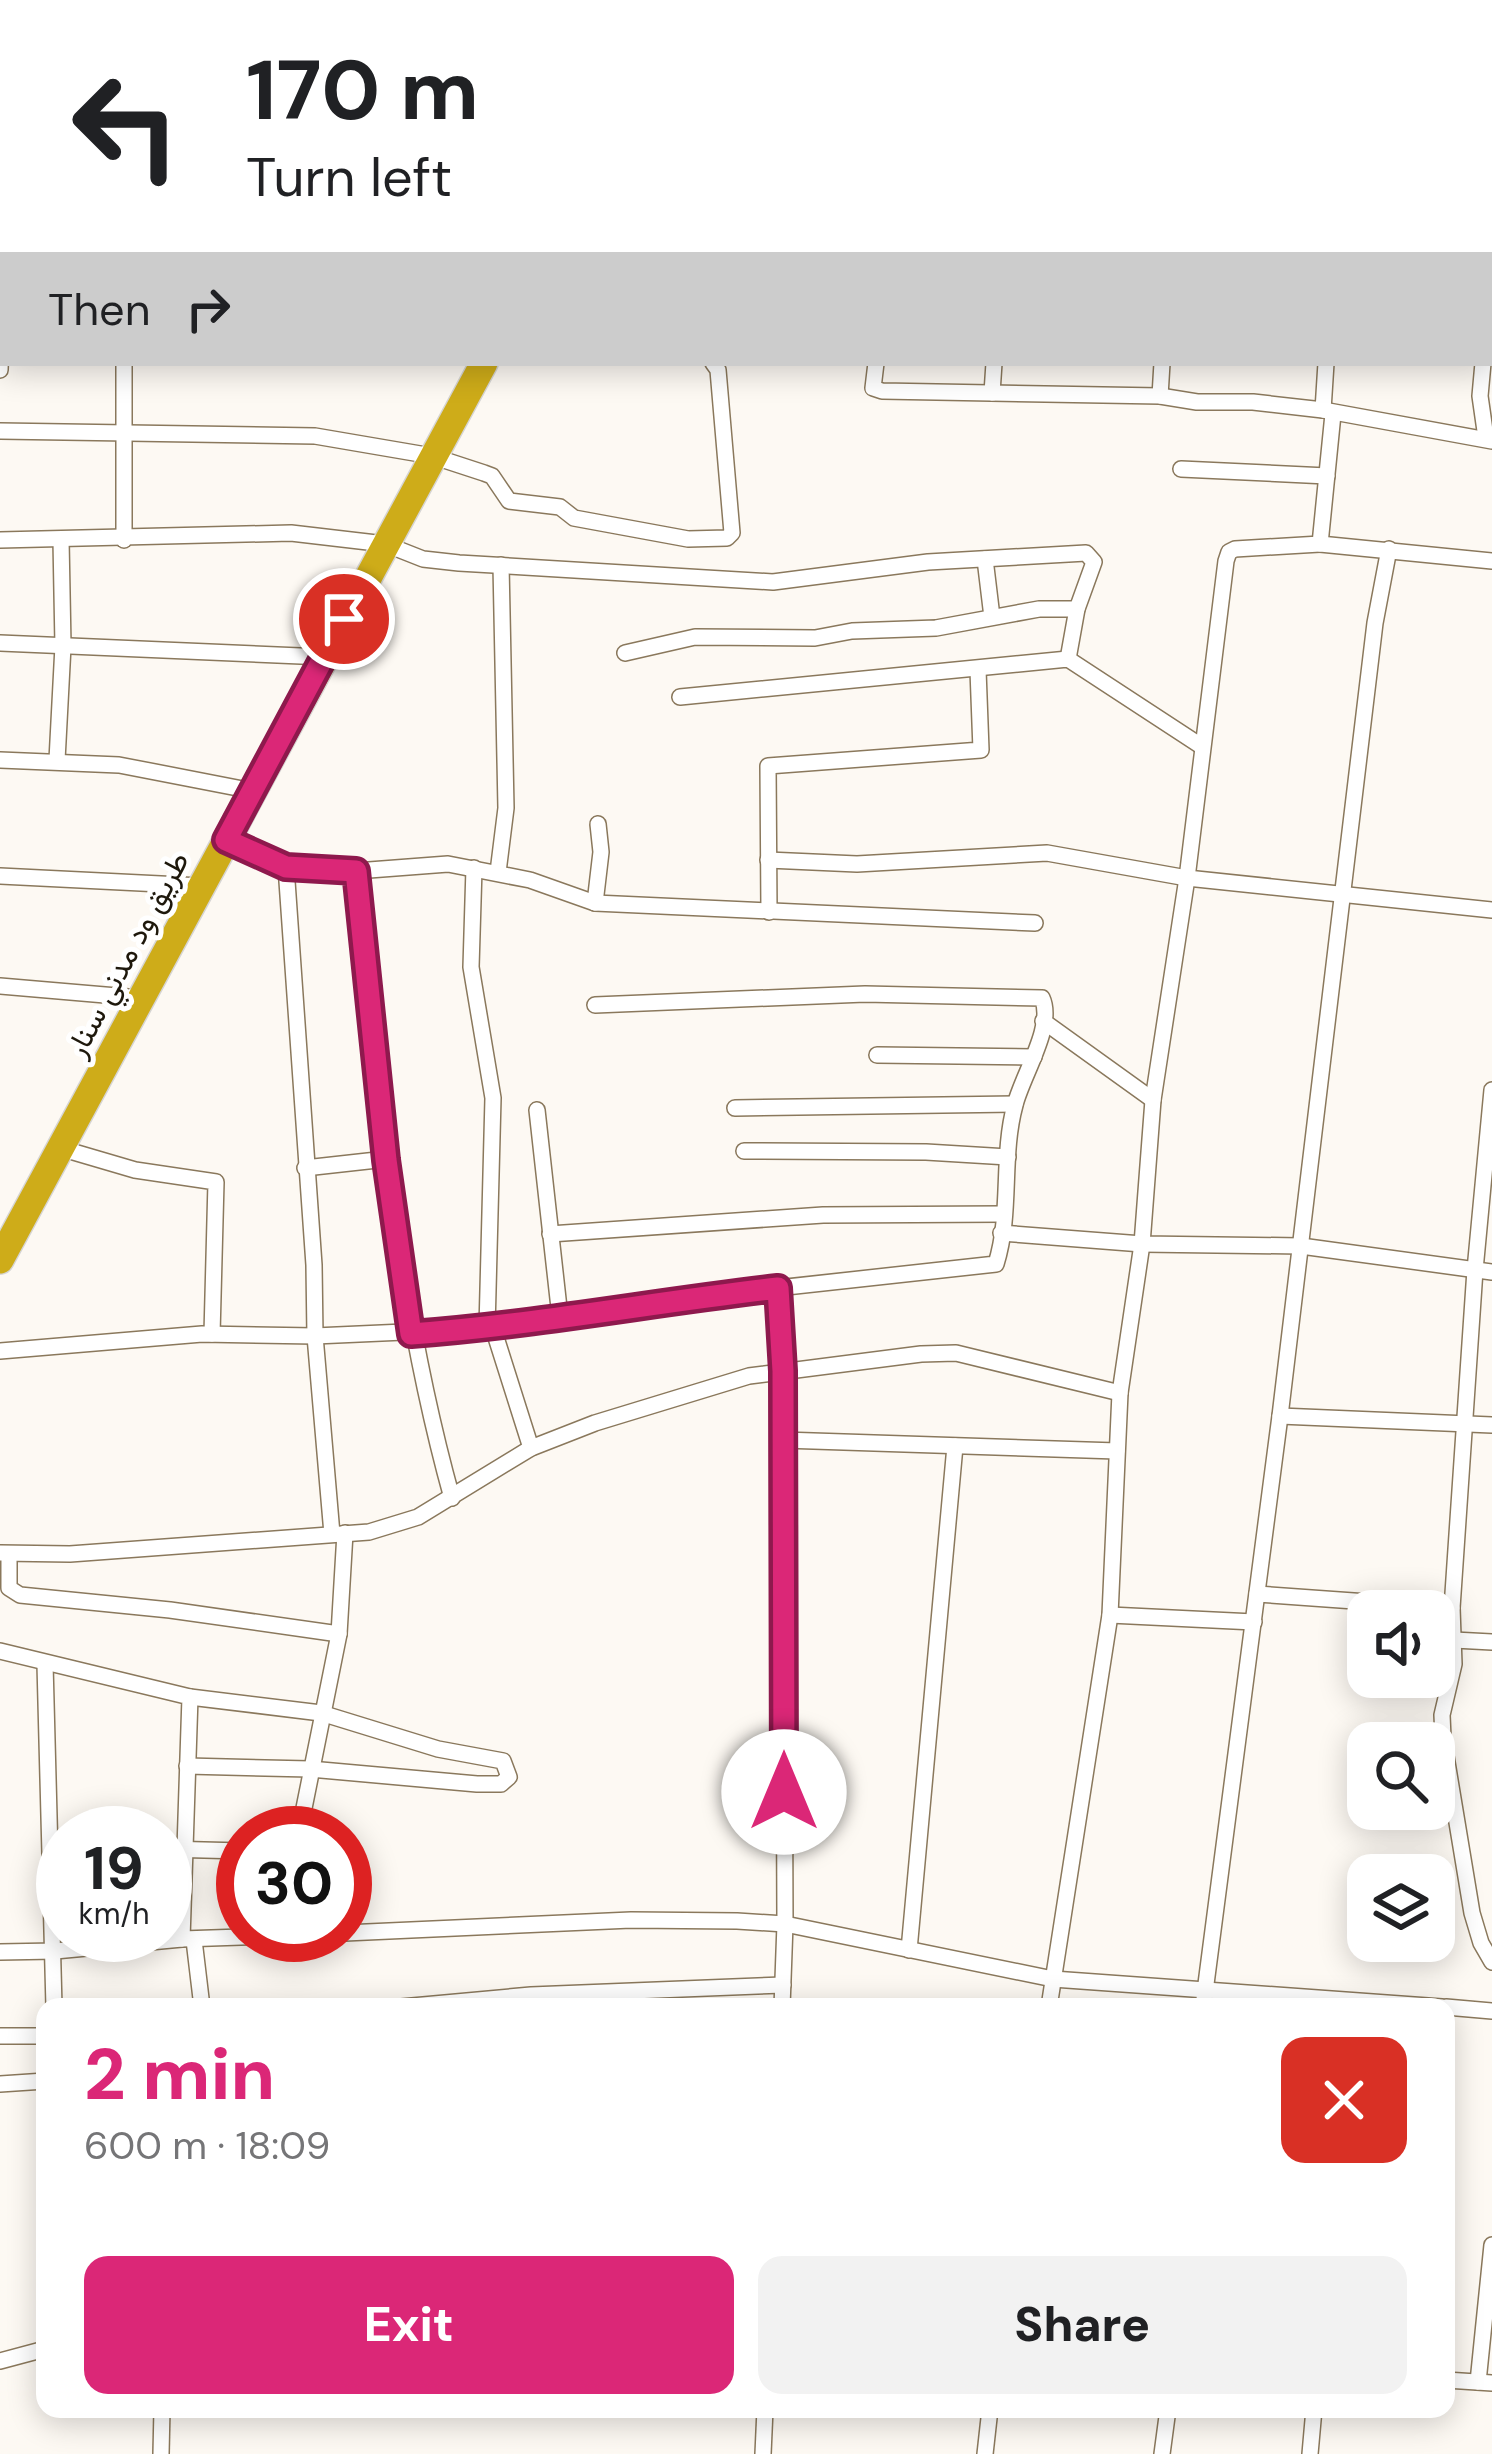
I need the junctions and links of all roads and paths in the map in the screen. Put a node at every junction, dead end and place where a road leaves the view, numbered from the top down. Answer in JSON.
{"nodes":[{"id":1,"x":124,"y":366,"type":"edge"},
{"id":2,"x":482,"y":366,"type":"edge"},
{"id":3,"x":715,"y":366,"type":"edge"},
{"id":4,"x":876,"y":366,"type":"edge"},
{"id":5,"x":994,"y":366,"type":"edge"},
{"id":6,"x":1162,"y":366,"type":"edge"},
{"id":7,"x":1326,"y":366,"type":"edge"},
{"id":8,"x":1483,"y":366,"type":"edge"},
{"id":9,"x":992,"y":393,"type":"junction"},
{"id":10,"x":1160,"y":396,"type":"junction"},
{"id":11,"x":1328,"y":412,"type":"junction"},
{"id":12,"x":0,"y":431,"type":"edge"},
{"id":13,"x":123,"y":436,"type":"junction"},
{"id":14,"x":1489,"y":440,"type":"edge"},
{"id":15,"x":432,"y":456,"type":"junction"},
{"id":16,"x":1181,"y":469,"type":"dead end"},
{"id":17,"x":1327,"y":476,"type":"junction"},
{"id":18,"x":124,"y":539,"type":"junction"},
{"id":19,"x":0,"y":540,"type":"edge"},
{"id":20,"x":61,"y":540,"type":"junction"},
{"id":21,"x":386,"y":544,"type":"junction"},
{"id":22,"x":1321,"y":544,"type":"junction"},
{"id":23,"x":1388,"y":549,"type":"junction"},
{"id":24,"x":985,"y":559,"type":"junction"},
{"id":25,"x":1492,"y":561,"type":"edge"},
{"id":26,"x":502,"y":565,"type":"junction"},
{"id":27,"x":1077,"y":609,"type":"junction"},
{"id":28,"x":992,"y":617,"type":"junction"},
{"id":29,"x":0,"y":644,"type":"edge"},
{"id":30,"x":62,"y":646,"type":"junction"},
{"id":31,"x":625,"y":652,"type":"dead end"},
{"id":32,"x":324,"y":656,"type":"junction"},
{"id":33,"x":1068,"y":659,"type":"junction"},
{"id":34,"x":978,"y":670,"type":"junction"},
{"id":35,"x":680,"y":697,"type":"dead end"},
{"id":36,"x":1201,"y":746,"type":"junction"},
{"id":37,"x":0,"y":760,"type":"edge"},
{"id":38,"x":57,"y":760,"type":"junction"},
{"id":39,"x":253,"y":791,"type":"junction"},
{"id":40,"x":598,"y":824,"type":"dead end"},
{"id":41,"x":226,"y":840,"type":"junction"},
{"id":42,"x":768,"y":860,"type":"junction"},
{"id":43,"x":286,"y":867,"type":"junction"},
{"id":44,"x":475,"y":868,"type":"junction"},
{"id":45,"x":356,"y":871,"type":"junction"},
{"id":46,"x":498,"y":872,"type":"junction"},
{"id":47,"x":0,"y":875,"type":"edge"},
{"id":48,"x":1187,"y":878,"type":"junction"},
{"id":49,"x":201,"y":886,"type":"junction"},
{"id":50,"x":1343,"y":898,"type":"junction"},
{"id":51,"x":595,"y":903,"type":"junction"},
{"id":52,"x":1492,"y":910,"type":"edge"},
{"id":53,"x":769,"y":912,"type":"junction"},
{"id":54,"x":1035,"y":923,"type":"dead end"},
{"id":55,"x":0,"y":986,"type":"edge"},
{"id":56,"x":140,"y":998,"type":"junction"},
{"id":57,"x":595,"y":1005,"type":"dead end"},
{"id":58,"x":1043,"y":1021,"type":"junction"},
{"id":59,"x":877,"y":1055,"type":"dead end"},
{"id":60,"x":1034,"y":1057,"type":"junction"},
{"id":61,"x":1492,"y":1090,"type":"edge"},
{"id":62,"x":1153,"y":1100,"type":"junction"},
{"id":63,"x":1015,"y":1104,"type":"junction"},
{"id":64,"x":735,"y":1108,"type":"dead end"},
{"id":65,"x":537,"y":1110,"type":"dead end"},
{"id":66,"x":60,"y":1148,"type":"junction"},
{"id":67,"x":744,"y":1151,"type":"dead end"},
{"id":68,"x":1008,"y":1157,"type":"junction"},
{"id":69,"x":386,"y":1160,"type":"junction"},
{"id":70,"x":305,"y":1168,"type":"junction"},
{"id":71,"x":1003,"y":1214,"type":"junction"},
{"id":72,"x":1001,"y":1233,"type":"junction"},
{"id":73,"x":550,"y":1234,"type":"junction"},
{"id":74,"x":1142,"y":1244,"type":"junction"},
{"id":75,"x":1301,"y":1246,"type":"junction"},
{"id":76,"x":0,"y":1260,"type":"edge"},
{"id":77,"x":1483,"y":1271,"type":"edge"},
{"id":78,"x":778,"y":1288,"type":"junction"},
{"id":79,"x":560,"y":1317,"type":"junction"},
{"id":80,"x":490,"y":1328,"type":"junction"},
{"id":81,"x":212,"y":1334,"type":"junction"},
{"id":82,"x":411,"y":1334,"type":"junction"},
{"id":83,"x":315,"y":1336,"type":"junction"},
{"id":84,"x":0,"y":1351,"type":"edge"},
{"id":85,"x":783,"y":1371,"type":"junction"},
{"id":86,"x":1120,"y":1393,"type":"junction"},
{"id":87,"x":1280,"y":1416,"type":"junction"},
{"id":88,"x":1464,"y":1423,"type":"junction"},
{"id":89,"x":1492,"y":1425,"type":"edge"},
{"id":90,"x":783,"y":1440,"type":"junction"},
{"id":91,"x":955,"y":1446,"type":"junction"},
{"id":92,"x":531,"y":1448,"type":"junction"},
{"id":93,"x":1117,"y":1451,"type":"junction"},
{"id":94,"x":452,"y":1498,"type":"junction"},
{"id":95,"x":338,"y":1534,"type":"junction"},
{"id":96,"x":5,"y":1554,"type":"edge"},
{"id":97,"x":1453,"y":1590,"type":"edge"},
{"id":98,"x":1257,"y":1594,"type":"junction"},
{"id":99,"x":1347,"y":1600,"type":"edge"},
{"id":100,"x":1110,"y":1615,"type":"junction"},
{"id":101,"x":1254,"y":1622,"type":"junction"},
{"id":102,"x":338,"y":1634,"type":"junction"},
{"id":103,"x":1455,"y":1640,"type":"edge"},
{"id":104,"x":1492,"y":1642,"type":"edge"},
{"id":105,"x":0,"y":1651,"type":"edge"},
{"id":106,"x":45,"y":1664,"type":"junction"},
{"id":107,"x":190,"y":1696,"type":"junction"},
{"id":108,"x":1446,"y":1698,"type":"edge"},
{"id":109,"x":321,"y":1713,"type":"junction"},
{"id":110,"x":187,"y":1766,"type":"junction"},
{"id":111,"x":310,"y":1769,"type":"junction"},
{"id":112,"x":54,"y":1806,"type":"edge"},
{"id":113,"x":186,"y":1806,"type":"edge"},
{"id":114,"x":304,"y":1806,"type":"edge"},
{"id":115,"x":785,"y":1924,"type":"junction"},
{"id":116,"x":372,"y":1932,"type":"edge"},
{"id":117,"x":909,"y":1950,"type":"junction"},
{"id":118,"x":36,"y":1951,"type":"edge"},
{"id":119,"x":0,"y":1952,"type":"edge"},
{"id":120,"x":192,"y":1959,"type":"edge"},
{"id":121,"x":55,"y":1962,"type":"edge"},
{"id":122,"x":1492,"y":1962,"type":"edge"},
{"id":123,"x":1053,"y":1979,"type":"junction"},
{"id":124,"x":783,"y":1984,"type":"junction"},
{"id":125,"x":54,"y":1998,"type":"edge"},
{"id":126,"x":200,"y":1998,"type":"edge"},
{"id":127,"x":498,"y":1998,"type":"edge"},
{"id":128,"x":782,"y":1998,"type":"edge"},
{"id":129,"x":1050,"y":1998,"type":"edge"},
{"id":130,"x":1204,"y":1998,"type":"edge"},
{"id":131,"x":1455,"y":2008,"type":"edge"},
{"id":132,"x":1492,"y":2011,"type":"edge"},
{"id":133,"x":0,"y":2036,"type":"edge"},
{"id":134,"x":36,"y":2036,"type":"edge"},
{"id":135,"x":36,"y":2082,"type":"edge"},
{"id":136,"x":0,"y":2084,"type":"edge"},
{"id":137,"x":1492,"y":2246,"type":"edge"},
{"id":138,"x":36,"y":2351,"type":"edge"},
{"id":139,"x":0,"y":2361,"type":"edge"},
{"id":140,"x":1455,"y":2380,"type":"edge"},
{"id":141,"x":1485,"y":2382,"type":"edge"},
{"id":142,"x":162,"y":2418,"type":"edge"},
{"id":143,"x":765,"y":2418,"type":"edge"},
{"id":144,"x":989,"y":2418,"type":"edge"},
{"id":145,"x":1167,"y":2418,"type":"edge"},
{"id":146,"x":1313,"y":2418,"type":"edge"},
{"id":147,"x":161,"y":2454,"type":"edge"},
{"id":148,"x":763,"y":2454,"type":"edge"},
{"id":149,"x":985,"y":2454,"type":"edge"},
{"id":150,"x":1162,"y":2454,"type":"edge"},
{"id":151,"x":1310,"y":2454,"type":"edge"}],
"edges":[{"from":1,"to":13,"type":"street"},
{"from":2,"to":15,"type":"highway","name":"طريق ود مدني سنار"},
{"from":3,"to":15,"type":"street"},
{"from":4,"to":9,"type":"street"},
{"from":5,"to":9,"type":"street"},
{"from":6,"to":10,"type":"street"},
{"from":7,"to":11,"type":"street"},
{"from":8,"to":14,"type":"street"},
{"from":9,"to":10,"type":"street"},
{"from":10,"to":11,"type":"street"},
{"from":11,"to":14,"type":"street"},
{"from":11,"to":17,"type":"street"},
{"from":12,"to":13,"type":"street"},
{"from":13,"to":15,"type":"street"},
{"from":13,"to":18,"type":"street"},
{"from":15,"to":21,"type":"highway","name":"طريق ود مدني سنار"},
{"from":16,"to":17,"type":"street"},
{"from":17,"to":22,"type":"street"},
{"from":18,"to":20,"type":"street"},
{"from":18,"to":21,"type":"street"},
{"from":19,"to":20,"type":"street"},
{"from":20,"to":30,"type":"street"},
{"from":21,"to":26,"type":"street"},
{"from":21,"to":32,"type":"highway","name":"طريق ود مدني سنار"},
{"from":22,"to":23,"type":"street"},
{"from":22,"to":36,"type":"street"},
{"from":23,"to":25,"type":"street"},
{"from":23,"to":50,"type":"street"},
{"from":24,"to":26,"type":"street"},
{"from":24,"to":27,"type":"street"},
{"from":24,"to":28,"type":"street"},
{"from":26,"to":46,"type":"street"},
{"from":27,"to":28,"type":"street"},
{"from":27,"to":33,"type":"street"},
{"from":28,"to":31,"type":"street"},
{"from":29,"to":30,"type":"street"},
{"from":30,"to":32,"type":"street"},
{"from":30,"to":38,"type":"street"},
{"from":32,"to":39,"type":"highway","name":"طريق ود مدني سنار"},
{"from":33,"to":34,"type":"street"},
{"from":33,"to":36,"type":"street"},
{"from":34,"to":35,"type":"street"},
{"from":34,"to":42,"type":"street"},
{"from":36,"to":48,"type":"street"},
{"from":37,"to":38,"type":"street"},
{"from":38,"to":39,"type":"street"},
{"from":39,"to":41,"type":"highway","name":"طريق ود مدني سنار"},
{"from":40,"to":51,"type":"street"},
{"from":41,"to":43,"type":"street"},
{"from":41,"to":49,"type":"highway","name":"طريق ود مدني سنار"},
{"from":42,"to":48,"type":"street"},
{"from":42,"to":53,"type":"street"},
{"from":43,"to":45,"type":"street"},
{"from":43,"to":70,"type":"street"},
{"from":44,"to":45,"type":"street"},
{"from":44,"to":46,"type":"street"},
{"from":44,"to":80,"type":"street"},
{"from":45,"to":69,"type":"street"},
{"from":46,"to":51,"type":"street"},
{"from":47,"to":49,"type":"street"},
{"from":48,"to":50,"type":"street"},
{"from":48,"to":62,"type":"street"},
{"from":49,"to":56,"type":"highway","name":"طريق ود مدني سنار"},
{"from":50,"to":52,"type":"street"},
{"from":50,"to":75,"type":"street"},
{"from":51,"to":53,"type":"street"},
{"from":53,"to":54,"type":"street"},
{"from":55,"to":56,"type":"street"},
{"from":56,"to":66,"type":"highway","name":"طريق ود مدني سنار"},
{"from":57,"to":58,"type":"street"},
{"from":58,"to":60,"type":"street"},
{"from":58,"to":62,"type":"street"},
{"from":59,"to":60,"type":"street"},
{"from":60,"to":63,"type":"street"},
{"from":61,"to":77,"type":"street"},
{"from":62,"to":74,"type":"street"},
{"from":63,"to":64,"type":"street"},
{"from":63,"to":68,"type":"street"},
{"from":65,"to":73,"type":"street"},
{"from":66,"to":76,"type":"highway","name":"طريق ود مدني سنار"},
{"from":66,"to":81,"type":"street"},
{"from":67,"to":68,"type":"street"},
{"from":68,"to":71,"type":"street"},
{"from":69,"to":70,"type":"street"},
{"from":69,"to":82,"type":"street"},
{"from":70,"to":83,"type":"street"},
{"from":71,"to":72,"type":"street"},
{"from":71,"to":73,"type":"street"},
{"from":72,"to":74,"type":"street"},
{"from":72,"to":78,"type":"street"},
{"from":73,"to":79,"type":"street"},
{"from":74,"to":75,"type":"street"},
{"from":74,"to":86,"type":"street"},
{"from":75,"to":77,"type":"street"},
{"from":75,"to":87,"type":"street"},
{"from":77,"to":88,"type":"street"},
{"from":78,"to":79,"type":"street"},
{"from":78,"to":85,"type":"street"},
{"from":79,"to":80,"type":"street"},
{"from":80,"to":82,"type":"street"},
{"from":80,"to":92,"type":"street"},
{"from":81,"to":83,"type":"street"},
{"from":81,"to":84,"type":"street"},
{"from":82,"to":83,"type":"street"},
{"from":82,"to":94,"type":"street"},
{"from":83,"to":95,"type":"street"},
{"from":85,"to":86,"type":"street"},
{"from":85,"to":90,"type":"street"},
{"from":85,"to":92,"type":"street"},
{"from":86,"to":93,"type":"street"},
{"from":87,"to":88,"type":"street"},
{"from":87,"to":98,"type":"street"},
{"from":88,"to":89,"type":"street"},
{"from":88,"to":97,"type":"street"},
{"from":90,"to":91,"type":"street"},
{"from":90,"to":115,"type":"street"},
{"from":91,"to":93,"type":"street"},
{"from":91,"to":117,"type":"street"},
{"from":92,"to":94,"type":"street"},
{"from":93,"to":100,"type":"street"},
{"from":94,"to":95,"type":"street"},
{"from":95,"to":96,"type":"street"},
{"from":95,"to":102,"type":"street"},
{"from":96,"to":102,"type":"street"},
{"from":98,"to":99,"type":"street"},
{"from":98,"to":101,"type":"street"},
{"from":100,"to":101,"type":"street"},
{"from":100,"to":123,"type":"street"},
{"from":101,"to":130,"type":"street"},
{"from":102,"to":109,"type":"street"},
{"from":103,"to":104,"type":"street"},
{"from":105,"to":106,"type":"street"},
{"from":106,"to":107,"type":"street"},
{"from":106,"to":112,"type":"street"},
{"from":107,"to":109,"type":"street"},
{"from":107,"to":110,"type":"street"},
{"from":108,"to":122,"type":"street"},
{"from":109,"to":111,"type":"street"},
{"from":109,"to":111,"type":"street"},
{"from":110,"to":111,"type":"street"},
{"from":110,"to":113,"type":"street"},
{"from":111,"to":114,"type":"street"},
{"from":115,"to":116,"type":"street"},
{"from":115,"to":117,"type":"street"},
{"from":115,"to":124,"type":"street"},
{"from":117,"to":123,"type":"street"},
{"from":118,"to":119,"type":"street"},
{"from":120,"to":126,"type":"street"},
{"from":121,"to":125,"type":"street"},
{"from":123,"to":129,"type":"street"},
{"from":123,"to":130,"type":"street"},
{"from":124,"to":127,"type":"street"},
{"from":124,"to":128,"type":"street"},
{"from":131,"to":132,"type":"street"},
{"from":133,"to":134,"type":"street"},
{"from":135,"to":136,"type":"street"},
{"from":137,"to":141,"type":"street"},
{"from":138,"to":139,"type":"street"},
{"from":140,"to":141,"type":"street"},
{"from":142,"to":147,"type":"street"},
{"from":143,"to":148,"type":"street"},
{"from":144,"to":149,"type":"street"},
{"from":145,"to":150,"type":"street"},
{"from":146,"to":151,"type":"street"}]}
